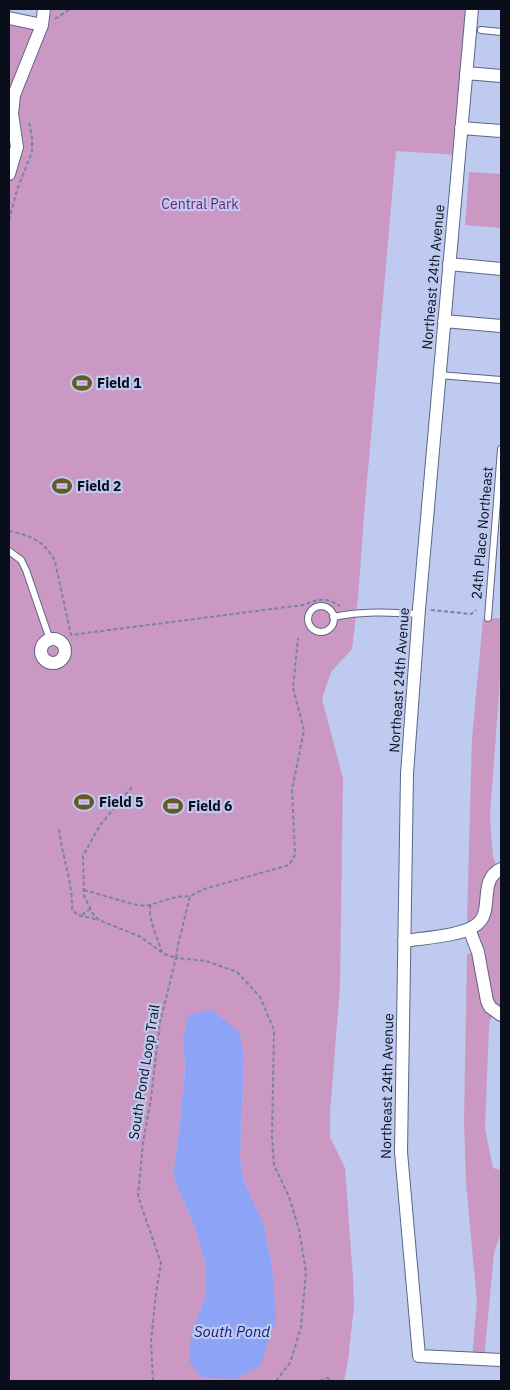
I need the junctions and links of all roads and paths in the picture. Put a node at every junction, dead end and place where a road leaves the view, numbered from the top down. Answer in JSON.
{"nodes":[{"id":1,"x":44,"y":9,"type":"edge"},
{"id":2,"x":70,"y":9,"type":"edge"},
{"id":3,"x":472,"y":9,"type":"edge"},
{"id":4,"x":9,"y":18,"type":"edge"},
{"id":5,"x":55,"y":18,"type":"dead end"},
{"id":6,"x":42,"y":25,"type":"junction"},
{"id":7,"x":481,"y":30,"type":"dead end"},
{"id":8,"x":501,"y":32,"type":"edge"},
{"id":9,"x":466,"y":73,"type":"junction"},
{"id":10,"x":501,"y":76,"type":"edge"},
{"id":11,"x":461,"y":128,"type":"junction"},
{"id":12,"x":501,"y":131,"type":"edge"},
{"id":13,"x":9,"y":174,"type":"edge"},
{"id":14,"x":449,"y":264,"type":"junction"},
{"id":15,"x":501,"y":269,"type":"edge"},
{"id":16,"x":444,"y":321,"type":"junction"},
{"id":17,"x":501,"y":326,"type":"edge"},
{"id":18,"x":439,"y":374,"type":"junction"},
{"id":19,"x":501,"y":380,"type":"edge"},
{"id":20,"x":501,"y":449,"type":"edge"},
{"id":21,"x":500,"y":483,"type":"edge"},
{"id":22,"x":9,"y":531,"type":"edge"},
{"id":23,"x":9,"y":551,"type":"edge"},
{"id":24,"x":343,"y":607,"type":"dead end"},
{"id":25,"x":431,"y":610,"type":"dead end"},
{"id":26,"x":476,"y":610,"type":"dead end"},
{"id":27,"x":418,"y":614,"type":"junction"},
{"id":28,"x":333,"y":617,"type":"junction"},
{"id":29,"x":488,"y":618,"type":"dead end"},
{"id":30,"x":298,"y":638,"type":"dead end"},
{"id":31,"x":50,"y":640,"type":"dead end"},
{"id":32,"x":132,"y":786,"type":"dead end"},
{"id":33,"x":58,"y":829,"type":"dead end"},
{"id":34,"x":501,"y":869,"type":"edge"},
{"id":35,"x":84,"y":890,"type":"junction"},
{"id":36,"x":190,"y":896,"type":"junction"},
{"id":37,"x":151,"y":905,"type":"junction"},
{"id":38,"x":90,"y":910,"type":"junction"},
{"id":39,"x":80,"y":916,"type":"junction"},
{"id":40,"x":99,"y":920,"type":"junction"},
{"id":41,"x":469,"y":929,"type":"junction"},
{"id":42,"x":404,"y":941,"type":"junction"},
{"id":43,"x":162,"y":952,"type":"junction"},
{"id":44,"x":176,"y":958,"type":"junction"},
{"id":45,"x":501,"y":1015,"type":"edge"},
{"id":46,"x":501,"y":1360,"type":"edge"},
{"id":47,"x":153,"y":1381,"type":"edge"},
{"id":48,"x":276,"y":1381,"type":"edge"},
{"id":49,"x":320,"y":1381,"type":"edge"},
{"id":50,"x":332,"y":1381,"type":"edge"}],
"edges":[{"from":1,"to":6,"type":"street"},
{"from":2,"to":5,"type":"path"},
{"from":3,"to":9,"type":"street","name":"Northeast 24th Avenue"},
{"from":4,"to":6,"type":"street"},
{"from":6,"to":13,"type":"street"},
{"from":7,"to":8,"type":"lane"},
{"from":9,"to":10,"type":"street"},
{"from":9,"to":11,"type":"street","name":"Northeast 24th Avenue"},
{"from":11,"to":12,"type":"street"},
{"from":11,"to":14,"type":"street","name":"Northeast 24th Avenue"},
{"from":14,"to":15,"type":"street"},
{"from":14,"to":16,"type":"street","name":"Northeast 24th Avenue"},
{"from":16,"to":17,"type":"street"},
{"from":16,"to":18,"type":"street","name":"Northeast 24th Avenue"},
{"from":18,"to":19,"type":"lane"},
{"from":18,"to":27,"type":"street","name":"Northeast 24th Avenue"},
{"from":20,"to":21,"type":"lane","name":"24th Place Northeast"},
{"from":21,"to":29,"type":"lane","name":"24th Place Northeast"},
{"from":22,"to":24,"type":"path"},
{"from":23,"to":31,"type":"lane"},
{"from":25,"to":26,"type":"path"},
{"from":27,"to":28,"type":"lane"},
{"from":27,"to":42,"type":"street","name":"Northeast 24th Avenue"},
{"from":28,"to":28,"type":"lane"},
{"from":30,"to":36,"type":"path"},
{"from":32,"to":35,"type":"path"},
{"from":33,"to":39,"type":"path"},
{"from":34,"to":41,"type":"street"},
{"from":35,"to":37,"type":"path"},
{"from":35,"to":38,"type":"path"},
{"from":36,"to":37,"type":"path"},
{"from":36,"to":44,"type":"path","name":"South Pond Loop Trail"},
{"from":37,"to":43,"type":"path"},
{"from":38,"to":39,"type":"path"},
{"from":38,"to":40,"type":"path"},
{"from":39,"to":40,"type":"path"},
{"from":40,"to":43,"type":"path"},
{"from":41,"to":42,"type":"street"},
{"from":41,"to":45,"type":"street"},
{"from":42,"to":46,"type":"street","name":"Northeast 24th Avenue"},
{"from":43,"to":44,"type":"path"},
{"from":44,"to":47,"type":"path","name":"South Pond Loop Trail"},
{"from":44,"to":48,"type":"path"},
{"from":49,"to":50,"type":"path"}]}
